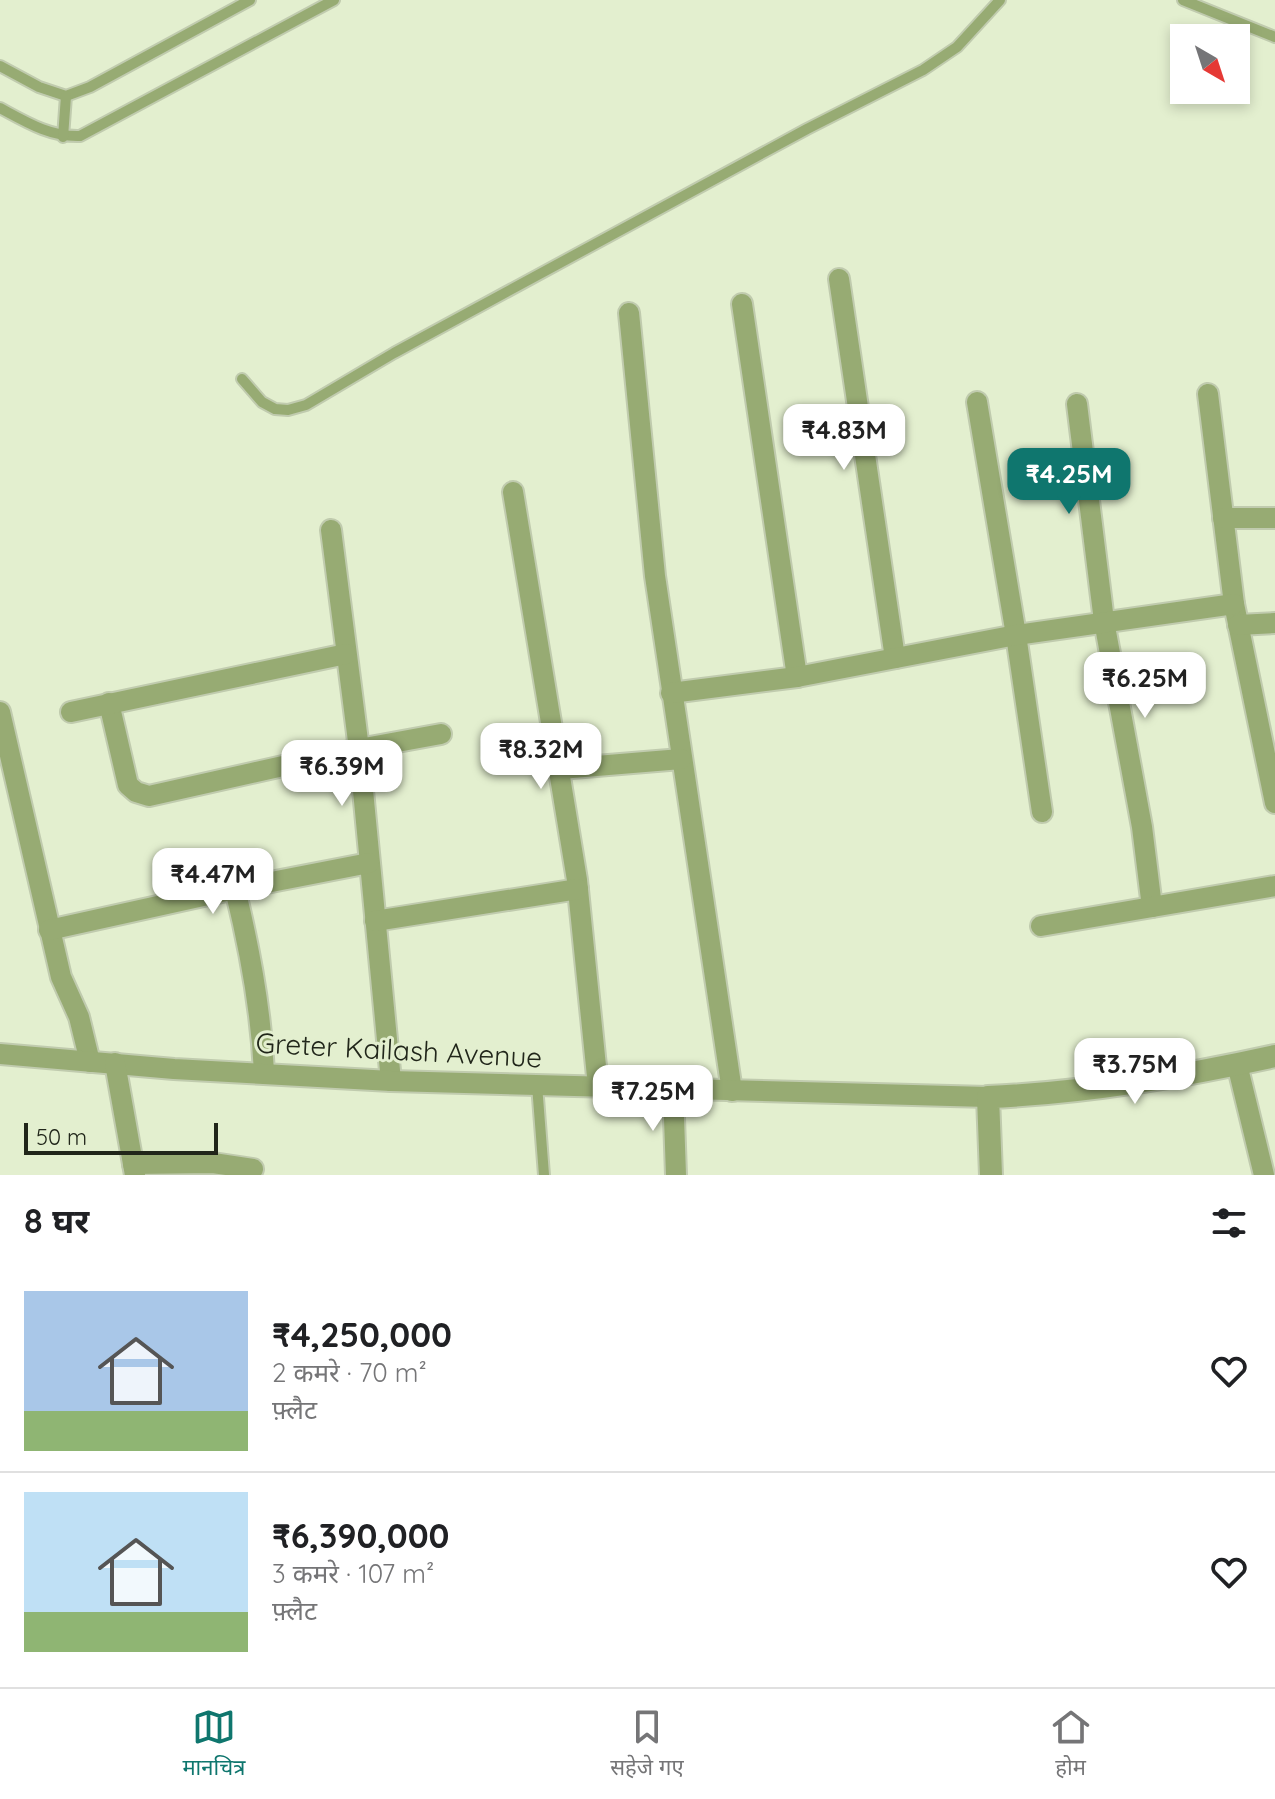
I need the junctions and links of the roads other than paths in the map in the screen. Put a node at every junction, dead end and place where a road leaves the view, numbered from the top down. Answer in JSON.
{"nodes":[{"id":1,"x":250,"y":0,"type":"edge"},
{"id":2,"x":334,"y":0,"type":"edge"},
{"id":3,"x":1000,"y":0,"type":"edge"},
{"id":4,"x":1183,"y":0,"type":"edge"},
{"id":5,"x":1275,"y":37,"type":"edge"},
{"id":6,"x":0,"y":66,"type":"edge"},
{"id":7,"x":66,"y":96,"type":"junction"},
{"id":8,"x":0,"y":108,"type":"edge"},
{"id":9,"x":63,"y":137,"type":"junction"},
{"id":10,"x":839,"y":279,"type":"dead end"},
{"id":11,"x":742,"y":304,"type":"dead end"},
{"id":12,"x":629,"y":313,"type":"dead end"},
{"id":13,"x":242,"y":379,"type":"dead end"},
{"id":14,"x":1208,"y":394,"type":"dead end"},
{"id":15,"x":977,"y":402,"type":"dead end"},
{"id":16,"x":1077,"y":404,"type":"dead end"},
{"id":17,"x":513,"y":492,"type":"dead end"},
{"id":18,"x":1223,"y":518,"type":"junction"},
{"id":19,"x":1275,"y":518,"type":"edge"},
{"id":20,"x":331,"y":530,"type":"dead end"},
{"id":21,"x":1234,"y":604,"type":"junction"},
{"id":22,"x":1104,"y":621,"type":"junction"},
{"id":23,"x":1275,"y":623,"type":"edge"},
{"id":24,"x":1238,"y":625,"type":"junction"},
{"id":25,"x":1016,"y":635,"type":"junction"},
{"id":26,"x":346,"y":654,"type":"junction"},
{"id":27,"x":895,"y":658,"type":"junction"},
{"id":28,"x":797,"y":677,"type":"junction"},
{"id":29,"x":671,"y":693,"type":"junction"},
{"id":30,"x":109,"y":703,"type":"junction"},
{"id":31,"x":0,"y":712,"type":"edge"},
{"id":32,"x":71,"y":712,"type":"dead end"},
{"id":33,"x":1268,"y":728,"type":"edge"},
{"id":34,"x":441,"y":734,"type":"dead end"},
{"id":35,"x":359,"y":749,"type":"junction"},
{"id":36,"x":681,"y":759,"type":"junction"},
{"id":37,"x":560,"y":769,"type":"junction"},
{"id":38,"x":1275,"y":803,"type":"edge"},
{"id":39,"x":1042,"y":812,"type":"dead end"},
{"id":40,"x":369,"y":863,"type":"junction"},
{"id":41,"x":1275,"y":886,"type":"edge"},
{"id":42,"x":235,"y":889,"type":"junction"},
{"id":43,"x":578,"y":889,"type":"junction"},
{"id":44,"x":1152,"y":907,"type":"junction"},
{"id":45,"x":375,"y":921,"type":"junction"},
{"id":46,"x":1041,"y":926,"type":"dead end"},
{"id":47,"x":49,"y":930,"type":"junction"},
{"id":48,"x":0,"y":1054,"type":"edge"},
{"id":49,"x":1275,"y":1056,"type":"edge"},
{"id":50,"x":90,"y":1062,"type":"junction"},
{"id":51,"x":115,"y":1063,"type":"junction"},
{"id":52,"x":1237,"y":1064,"type":"junction"},
{"id":53,"x":264,"y":1072,"type":"junction"},
{"id":54,"x":391,"y":1081,"type":"junction"},
{"id":55,"x":537,"y":1085,"type":"junction"},
{"id":56,"x":598,"y":1086,"type":"junction"},
{"id":57,"x":673,"y":1089,"type":"junction"},
{"id":58,"x":732,"y":1091,"type":"junction"},
{"id":59,"x":988,"y":1097,"type":"junction"},
{"id":60,"x":253,"y":1169,"type":"dead end"},
{"id":61,"x":134,"y":1170,"type":"edge"},
{"id":62,"x":544,"y":1175,"type":"edge"},
{"id":63,"x":676,"y":1175,"type":"edge"},
{"id":64,"x":991,"y":1175,"type":"edge"},
{"id":65,"x":1264,"y":1175,"type":"edge"}],
"edges":[{"from":1,"to":7,"type":"lane"},
{"from":2,"to":9,"type":"lane"},
{"from":3,"to":13,"type":"lane"},
{"from":4,"to":5,"type":"lane"},
{"from":6,"to":7,"type":"lane"},
{"from":7,"to":9,"type":"lane"},
{"from":8,"to":9,"type":"lane"},
{"from":10,"to":27,"type":"street"},
{"from":11,"to":28,"type":"street"},
{"from":12,"to":29,"type":"street"},
{"from":14,"to":18,"type":"street"},
{"from":15,"to":25,"type":"street"},
{"from":16,"to":22,"type":"street"},
{"from":17,"to":37,"type":"street"},
{"from":18,"to":19,"type":"street"},
{"from":18,"to":21,"type":"street"},
{"from":20,"to":26,"type":"street"},
{"from":21,"to":22,"type":"street"},
{"from":21,"to":24,"type":"street"},
{"from":22,"to":25,"type":"street"},
{"from":22,"to":44,"type":"street"},
{"from":23,"to":24,"type":"street"},
{"from":24,"to":33,"type":"street"},
{"from":25,"to":27,"type":"street"},
{"from":25,"to":39,"type":"street"},
{"from":26,"to":30,"type":"street"},
{"from":26,"to":35,"type":"street"},
{"from":27,"to":28,"type":"street"},
{"from":28,"to":29,"type":"street"},
{"from":29,"to":36,"type":"street"},
{"from":30,"to":32,"type":"street"},
{"from":30,"to":35,"type":"street"},
{"from":31,"to":47,"type":"street"},
{"from":33,"to":38,"type":"street"},
{"from":34,"to":35,"type":"street"},
{"from":35,"to":40,"type":"street"},
{"from":36,"to":37,"type":"street"},
{"from":36,"to":58,"type":"street"},
{"from":37,"to":43,"type":"street"},
{"from":40,"to":42,"type":"street"},
{"from":40,"to":45,"type":"street"},
{"from":41,"to":44,"type":"street"},
{"from":42,"to":47,"type":"street"},
{"from":42,"to":53,"type":"street"},
{"from":43,"to":45,"type":"street"},
{"from":43,"to":56,"type":"street"},
{"from":44,"to":46,"type":"street"},
{"from":45,"to":54,"type":"street"},
{"from":47,"to":50,"type":"street"},
{"from":48,"to":50,"type":"street","name":"Greter Kailash Avenue"},
{"from":49,"to":52,"type":"street"},
{"from":50,"to":51,"type":"street","name":"Greter Kailash Avenue"},
{"from":51,"to":53,"type":"street","name":"Greter Kailash Avenue"},
{"from":51,"to":61,"type":"street"},
{"from":52,"to":59,"type":"street"},
{"from":52,"to":65,"type":"street"},
{"from":53,"to":54,"type":"street","name":"Greter Kailash Avenue"},
{"from":54,"to":55,"type":"street","name":"Greter Kailash Avenue"},
{"from":55,"to":56,"type":"street","name":"Greter Kailash Avenue"},
{"from":55,"to":62,"type":"lane"},
{"from":56,"to":57,"type":"street","name":"Greter Kailash Avenue"},
{"from":57,"to":58,"type":"street","name":"Greter Kailash Avenue"},
{"from":57,"to":63,"type":"street"},
{"from":58,"to":59,"type":"street","name":"Greter Kailash Avenue"},
{"from":59,"to":64,"type":"street"},
{"from":60,"to":61,"type":"street"}]}
